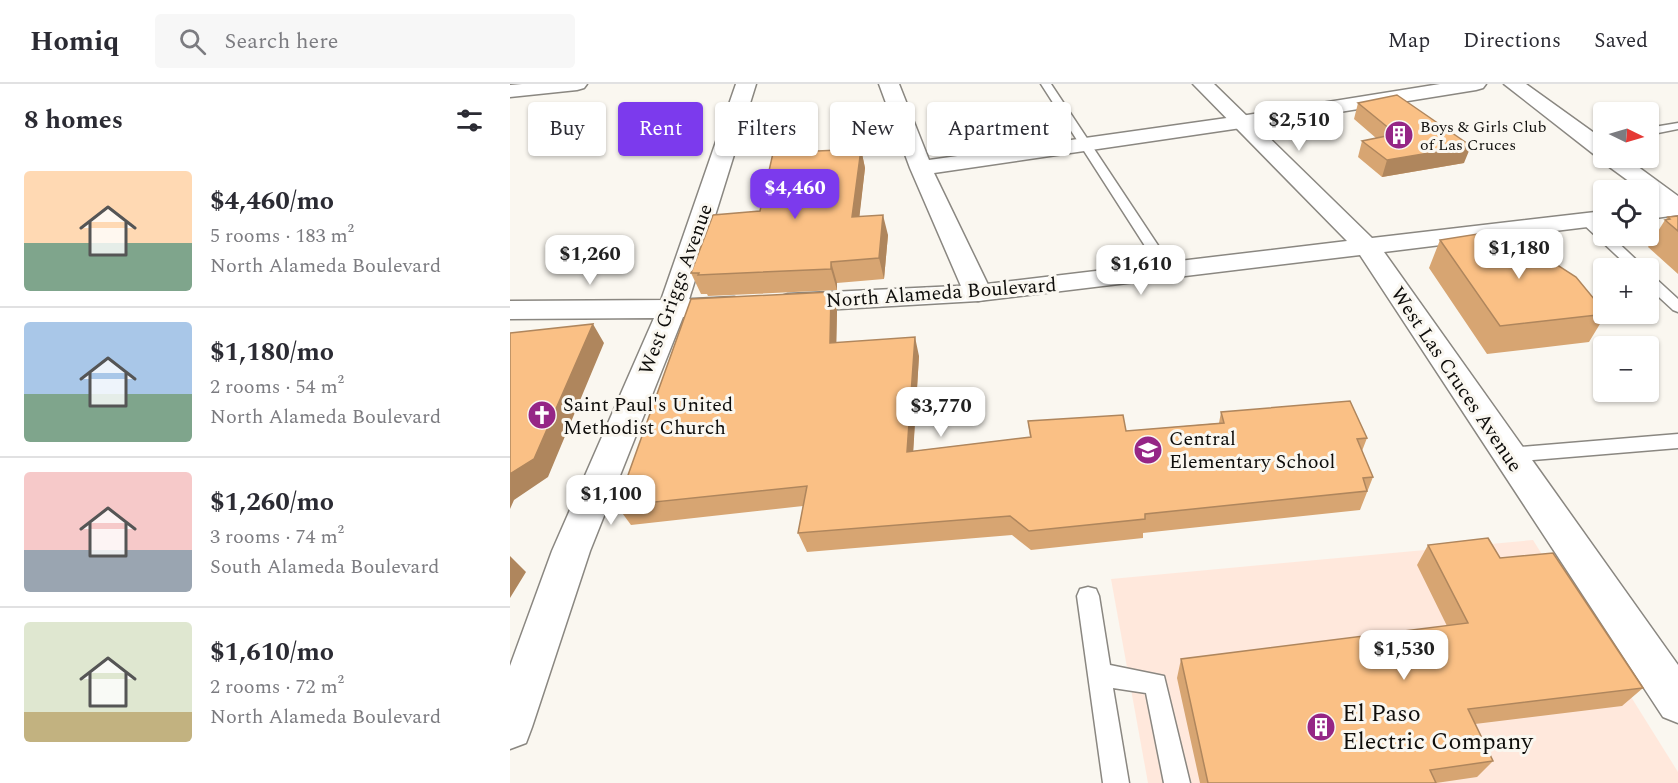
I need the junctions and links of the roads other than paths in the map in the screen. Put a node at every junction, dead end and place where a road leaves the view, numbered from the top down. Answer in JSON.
{"nodes":[{"id":1,"x":577,"y":84,"type":"edge"},
{"id":2,"x":746,"y":84,"type":"edge"},
{"id":3,"x":889,"y":84,"type":"edge"},
{"id":4,"x":1046,"y":84,"type":"edge"},
{"id":5,"x":1203,"y":84,"type":"edge"},
{"id":6,"x":1476,"y":84,"type":"edge"},
{"id":7,"x":1514,"y":84,"type":"edge"},
{"id":8,"x":510,"y":91,"type":"edge"},
{"id":9,"x":1240,"y":123,"type":"junction"},
{"id":10,"x":1678,"y":126,"type":"edge"},
{"id":11,"x":1659,"y":130,"type":"edge"},
{"id":12,"x":1593,"y":139,"type":"edge"},
{"id":13,"x":1085,"y":144,"type":"junction"},
{"id":14,"x":921,"y":168,"type":"junction"},
{"id":15,"x":1625,"y":168,"type":"edge"},
{"id":16,"x":1678,"y":207,"type":"edge"},
{"id":17,"x":1659,"y":210,"type":"edge"},
{"id":18,"x":1593,"y":219,"type":"edge"},
{"id":19,"x":1619,"y":246,"type":"edge"},
{"id":20,"x":1368,"y":248,"type":"junction"},
{"id":21,"x":1629,"y":258,"type":"edge"},
{"id":22,"x":1168,"y":271,"type":"junction"},
{"id":23,"x":1659,"y":289,"type":"edge"},
{"id":24,"x":978,"y":293,"type":"junction"},
{"id":25,"x":1678,"y":307,"type":"edge"},
{"id":26,"x":672,"y":309,"type":"junction"},
{"id":27,"x":510,"y":310,"type":"edge"},
{"id":28,"x":1678,"y":441,"type":"edge"},
{"id":29,"x":1509,"y":455,"type":"junction"},
{"id":30,"x":1088,"y":596,"type":"dead end"},
{"id":31,"x":1099,"y":674,"type":"junction"},
{"id":32,"x":1678,"y":702,"type":"edge"},
{"id":33,"x":510,"y":727,"type":"edge"},
{"id":34,"x":1116,"y":783,"type":"edge"},
{"id":35,"x":1177,"y":783,"type":"edge"}],
"edges":[{"from":1,"to":8,"type":"street"},
{"from":2,"to":26,"type":"street","name":"West Griggs Avenue"},
{"from":3,"to":14,"type":"street"},
{"from":4,"to":13,"type":"lane"},
{"from":5,"to":9,"type":"street","name":"West Las Cruces Avenue"},
{"from":6,"to":9,"type":"street"},
{"from":7,"to":12,"type":"street"},
{"from":9,"to":13,"type":"street"},
{"from":9,"to":20,"type":"street","name":"West Las Cruces Avenue"},
{"from":10,"to":11,"type":"lane"},
{"from":13,"to":14,"type":"street"},
{"from":13,"to":22,"type":"lane"},
{"from":14,"to":24,"type":"street"},
{"from":15,"to":16,"type":"street"},
{"from":16,"to":17,"type":"street"},
{"from":18,"to":20,"type":"street","name":"North Alameda Boulevard"},
{"from":19,"to":21,"type":"lane"},
{"from":20,"to":22,"type":"street","name":"North Alameda Boulevard"},
{"from":20,"to":29,"type":"street","name":"West Las Cruces Avenue"},
{"from":22,"to":24,"type":"street","name":"North Alameda Boulevard"},
{"from":23,"to":25,"type":"lane"},
{"from":24,"to":26,"type":"street","name":"North Alameda Boulevard"},
{"from":26,"to":27,"type":"street","name":"North Alameda Boulevard"},
{"from":26,"to":33,"type":"street","name":"West Griggs Avenue"},
{"from":28,"to":29,"type":"lane"},
{"from":29,"to":32,"type":"street","name":"West Las Cruces Avenue"},
{"from":30,"to":31,"type":"lane"},
{"from":31,"to":34,"type":"lane"},
{"from":31,"to":35,"type":"lane"}]}
